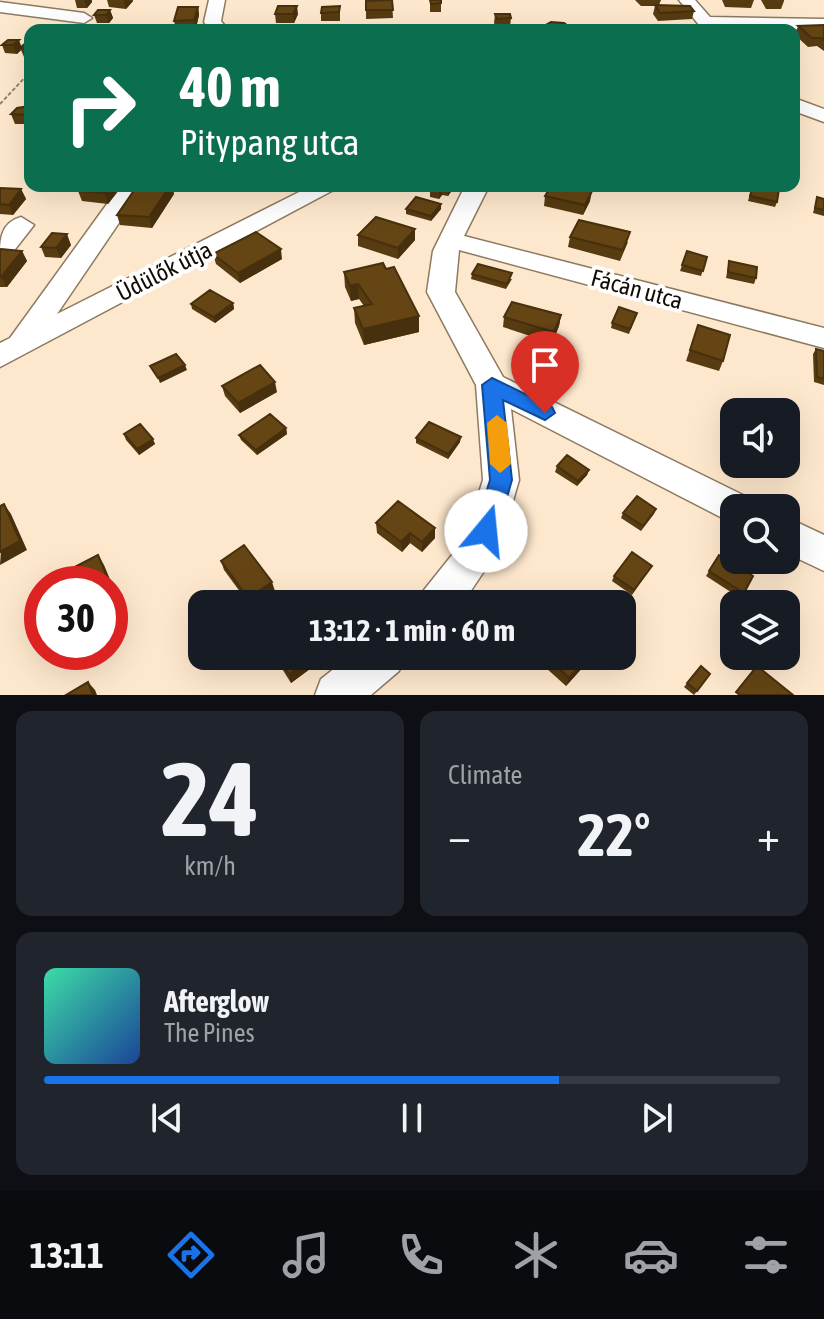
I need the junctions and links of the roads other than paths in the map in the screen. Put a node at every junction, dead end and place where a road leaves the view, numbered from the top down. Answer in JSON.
{"nodes":[{"id":1,"x":217,"y":0,"type":"edge"},
{"id":2,"x":687,"y":0,"type":"edge"},
{"id":3,"x":0,"y":7,"type":"edge"},
{"id":4,"x":83,"y":19,"type":"edge"},
{"id":5,"x":214,"y":24,"type":"edge"},
{"id":6,"x":707,"y":24,"type":"edge"},
{"id":7,"x":800,"y":24,"type":"edge"},
{"id":8,"x":824,"y":24,"type":"edge"},
{"id":9,"x":800,"y":106,"type":"edge"},
{"id":10,"x":824,"y":116,"type":"edge"},
{"id":11,"x":128,"y":192,"type":"edge"},
{"id":12,"x":317,"y":192,"type":"edge"},
{"id":13,"x":474,"y":192,"type":"edge"},
{"id":14,"x":21,"y":225,"type":"dead end"},
{"id":15,"x":450,"y":240,"type":"junction"},
{"id":16,"x":0,"y":251,"type":"edge"},
{"id":17,"x":824,"y":338,"type":"edge"},
{"id":18,"x":10,"y":351,"type":"edge"},
{"id":19,"x":492,"y":385,"type":"junction"},
{"id":20,"x":720,"y":501,"type":"edge"},
{"id":21,"x":800,"y":541,"type":"edge"},
{"id":22,"x":824,"y":554,"type":"edge"},
{"id":23,"x":449,"y":590,"type":"edge"},
{"id":24,"x":367,"y":670,"type":"edge"},
{"id":25,"x":337,"y":695,"type":"edge"}],
"edges":[{"from":1,"to":5,"type":"street"},
{"from":2,"to":6,"type":"street"},
{"from":3,"to":4,"type":"street"},
{"from":7,"to":8,"type":"street"},
{"from":9,"to":10,"type":"street"},
{"from":11,"to":18,"type":"street"},
{"from":12,"to":18,"type":"street","name":"Üdülők útja"},
{"from":13,"to":15,"type":"street"},
{"from":14,"to":16,"type":"street"},
{"from":15,"to":17,"type":"street","name":"Fácán utca"},
{"from":15,"to":19,"type":"street"},
{"from":19,"to":20,"type":"street"},
{"from":19,"to":23,"type":"street"},
{"from":21,"to":22,"type":"street"},
{"from":24,"to":25,"type":"street"}]}
